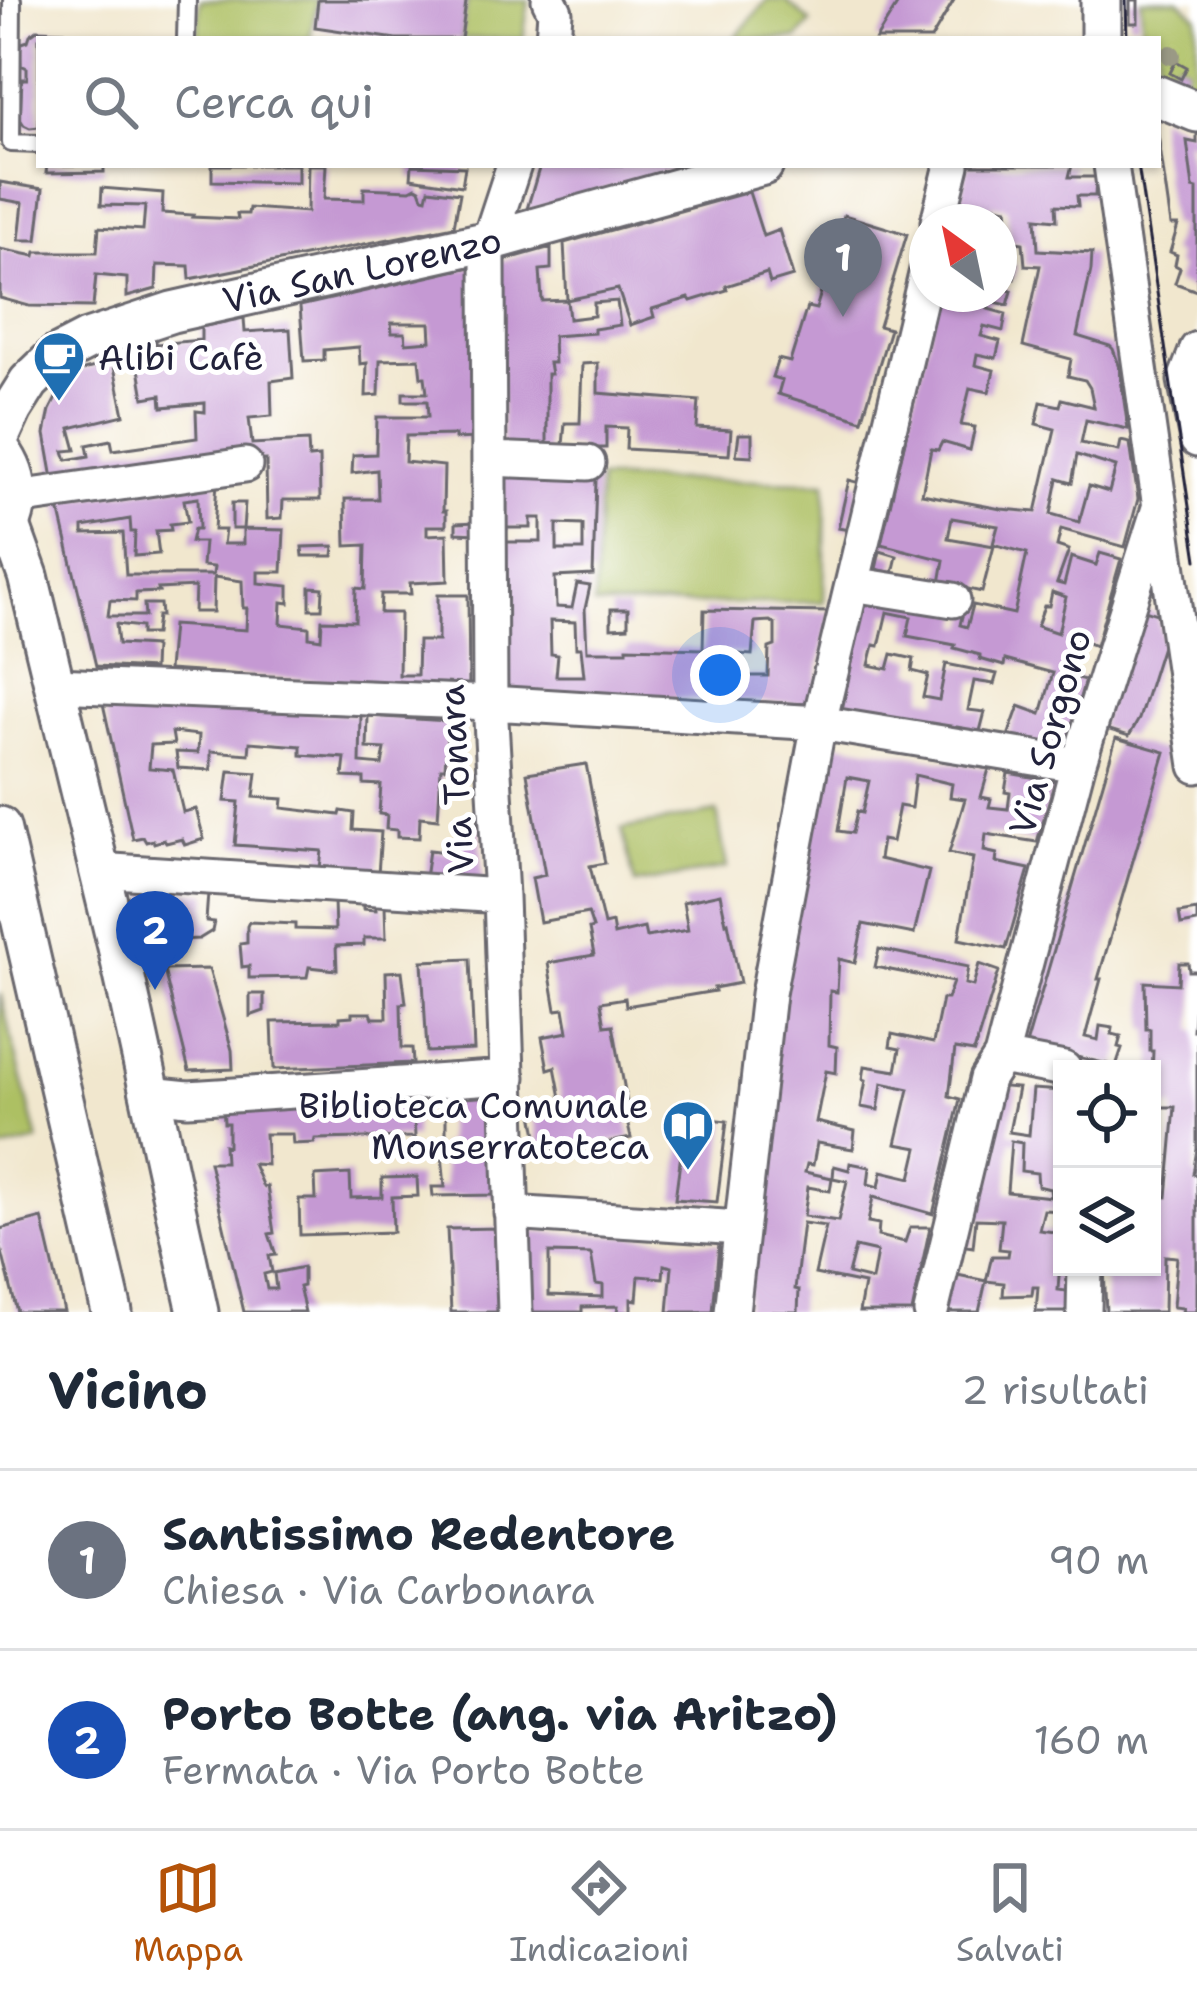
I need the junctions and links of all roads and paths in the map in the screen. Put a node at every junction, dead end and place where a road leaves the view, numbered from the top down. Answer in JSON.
{"nodes":[{"id":1,"x":12,"y":0,"type":"edge"},
{"id":2,"x":187,"y":0,"type":"edge"},
{"id":3,"x":549,"y":0,"type":"edge"},
{"id":4,"x":1101,"y":0,"type":"edge"},
{"id":5,"x":186,"y":36,"type":"edge"},
{"id":6,"x":553,"y":36,"type":"edge"},
{"id":7,"x":1101,"y":36,"type":"edge"},
{"id":8,"x":1161,"y":97,"type":"edge"},
{"id":9,"x":1197,"y":112,"type":"edge"},
{"id":10,"x":36,"y":143,"type":"edge"},
{"id":11,"x":513,"y":168,"type":"edge"},
{"id":12,"x":752,"y":168,"type":"edge"},
{"id":13,"x":951,"y":168,"type":"edge"},
{"id":14,"x":1112,"y":168,"type":"edge"},
{"id":15,"x":942,"y":204,"type":"edge"},
{"id":16,"x":489,"y":241,"type":"junction"},
{"id":17,"x":917,"y":312,"type":"edge"},
{"id":18,"x":1197,"y":349,"type":"edge"},
{"id":19,"x":4,"y":410,"type":"edge"},
{"id":20,"x":1197,"y":440,"type":"edge"},
{"id":21,"x":0,"y":450,"type":"edge"},
{"id":22,"x":489,"y":459,"type":"junction"},
{"id":23,"x":588,"y":463,"type":"dead end"},
{"id":24,"x":245,"y":465,"type":"dead end"},
{"id":25,"x":1159,"y":508,"type":"junction"},
{"id":26,"x":9,"y":522,"type":"edge"},
{"id":27,"x":852,"y":584,"type":"junction"},
{"id":28,"x":953,"y":600,"type":"dead end"},
{"id":29,"x":55,"y":685,"type":"junction"},
{"id":30,"x":490,"y":703,"type":"junction"},
{"id":31,"x":819,"y":722,"type":"junction"},
{"id":32,"x":1078,"y":765,"type":"junction"},
{"id":33,"x":1197,"y":766,"type":"edge"},
{"id":34,"x":0,"y":827,"type":"edge"},
{"id":35,"x":98,"y":870,"type":"junction"},
{"id":36,"x":501,"y":896,"type":"junction"},
{"id":37,"x":8,"y":904,"type":"edge"},
{"id":38,"x":1001,"y":1057,"type":"junction"},
{"id":39,"x":1053,"y":1067,"type":"edge"},
{"id":40,"x":508,"y":1077,"type":"junction"},
{"id":41,"x":149,"y":1094,"type":"junction"},
{"id":42,"x":511,"y":1213,"type":"junction"},
{"id":43,"x":740,"y":1228,"type":"junction"},
{"id":44,"x":1085,"y":1276,"type":"edge"},
{"id":45,"x":112,"y":1312,"type":"edge"},
{"id":46,"x":198,"y":1312,"type":"edge"},
{"id":47,"x":515,"y":1312,"type":"edge"},
{"id":48,"x":732,"y":1312,"type":"edge"},
{"id":49,"x":931,"y":1312,"type":"edge"},
{"id":50,"x":1084,"y":1312,"type":"edge"}],
"edges":[{"from":1,"to":10,"type":"lane"},
{"from":2,"to":5,"type":"lane"},
{"from":3,"to":6,"type":"street"},
{"from":4,"to":7,"type":"street"},
{"from":8,"to":9,"type":"street"},
{"from":11,"to":16,"type":"street","name":"Via Tonara"},
{"from":12,"to":16,"type":"street","name":"Via San Lorenzo"},
{"from":13,"to":15,"type":"street"},
{"from":14,"to":25,"type":"street","name":"Via Sorgono"},
{"from":16,"to":19,"type":"street","name":"Via San Lorenzo"},
{"from":16,"to":22,"type":"street","name":"Via Tonara"},
{"from":17,"to":27,"type":"street"},
{"from":18,"to":20,"type":"street"},
{"from":21,"to":26,"type":"street"},
{"from":22,"to":23,"type":"street"},
{"from":22,"to":30,"type":"street","name":"Via Tonara"},
{"from":24,"to":26,"type":"street"},
{"from":25,"to":32,"type":"street","name":"Via Sorgono"},
{"from":25,"to":33,"type":"street"},
{"from":26,"to":29,"type":"street"},
{"from":27,"to":28,"type":"street"},
{"from":27,"to":31,"type":"street"},
{"from":29,"to":30,"type":"street"},
{"from":29,"to":35,"type":"street"},
{"from":30,"to":31,"type":"street"},
{"from":30,"to":36,"type":"street","name":"Via Tonara"},
{"from":31,"to":32,"type":"street"},
{"from":31,"to":43,"type":"street"},
{"from":32,"to":38,"type":"street","name":"Via Sorgono"},
{"from":34,"to":37,"type":"street"},
{"from":35,"to":36,"type":"street"},
{"from":35,"to":41,"type":"street"},
{"from":36,"to":40,"type":"street","name":"Via Tonara"},
{"from":37,"to":45,"type":"street"},
{"from":38,"to":39,"type":"street"},
{"from":38,"to":49,"type":"street","name":"Via Sorgono"},
{"from":40,"to":41,"type":"street"},
{"from":40,"to":42,"type":"street","name":"Via Tonara"},
{"from":41,"to":46,"type":"street"},
{"from":42,"to":43,"type":"street"},
{"from":42,"to":47,"type":"street","name":"Via Tonara"},
{"from":43,"to":48,"type":"street"},
{"from":44,"to":50,"type":"street"}]}
